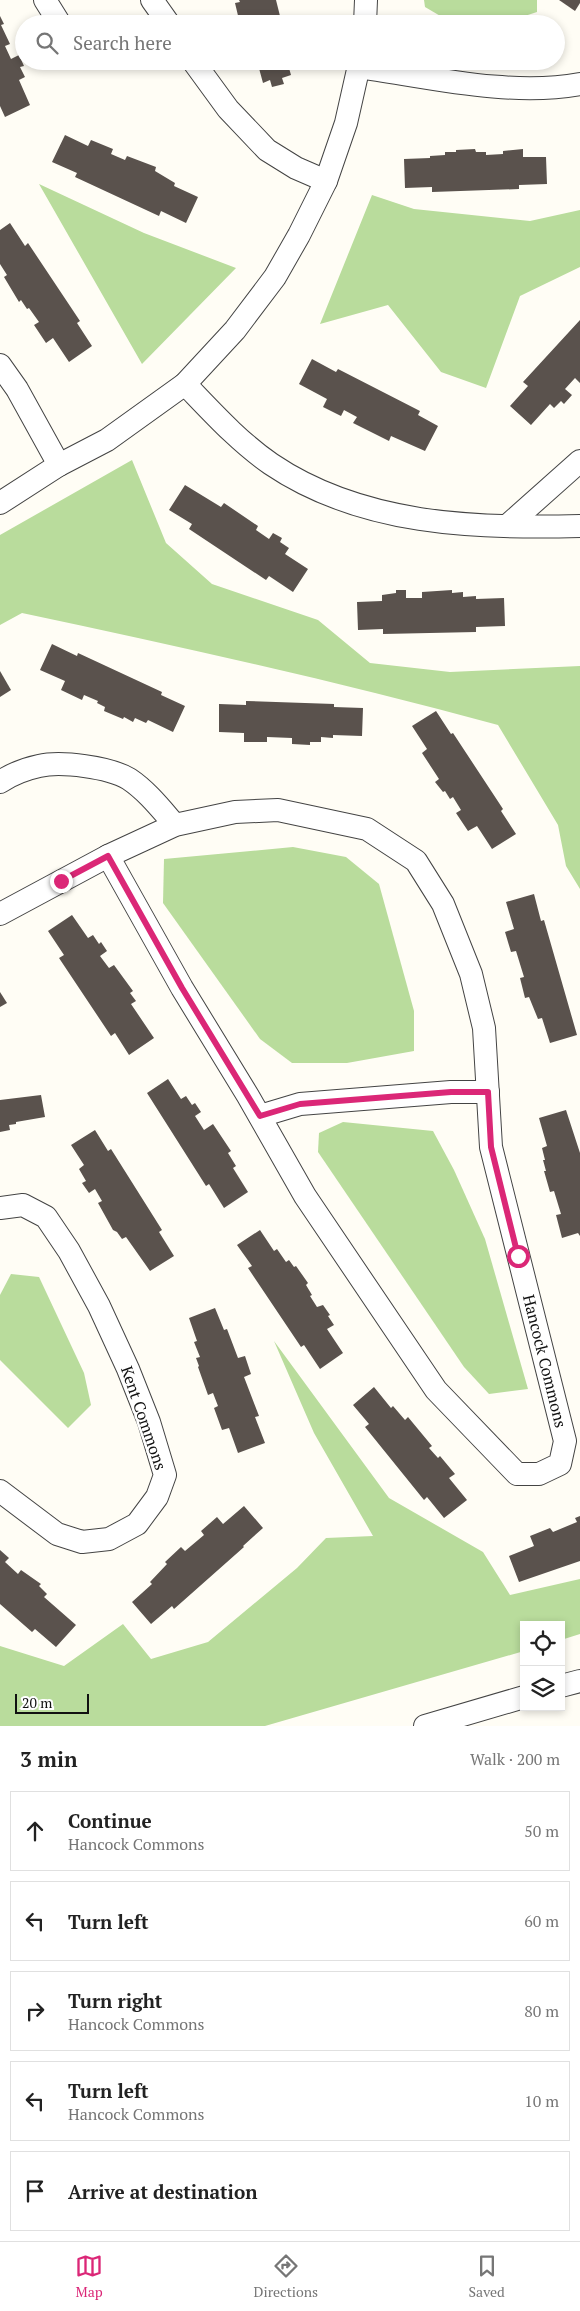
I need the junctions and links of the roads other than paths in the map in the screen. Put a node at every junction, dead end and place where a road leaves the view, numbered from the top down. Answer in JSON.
{"nodes":[{"id":1,"x":45,"y":0,"type":"edge"},
{"id":2,"x":152,"y":0,"type":"edge"},
{"id":3,"x":366,"y":0,"type":"edge"},
{"id":4,"x":54,"y":15,"type":"edge"},
{"id":5,"x":163,"y":15,"type":"edge"},
{"id":6,"x":365,"y":15,"type":"edge"},
{"id":7,"x":200,"y":70,"type":"edge"},
{"id":8,"x":359,"y":70,"type":"edge"},
{"id":9,"x":398,"y":70,"type":"edge"},
{"id":10,"x":580,"y":84,"type":"edge"},
{"id":11,"x":326,"y":181,"type":"junction"},
{"id":12,"x":0,"y":365,"type":"edge"},
{"id":13,"x":185,"y":384,"type":"junction"},
{"id":14,"x":580,"y":461,"type":"edge"},
{"id":15,"x":60,"y":465,"type":"junction"},
{"id":16,"x":0,"y":502,"type":"edge"},
{"id":17,"x":507,"y":526,"type":"junction"},
{"id":18,"x":580,"y":526,"type":"edge"},
{"id":19,"x":0,"y":782,"type":"edge"},
{"id":20,"x":175,"y":825,"type":"junction"},
{"id":21,"x":108,"y":856,"type":"junction"},
{"id":22,"x":0,"y":914,"type":"edge"},
{"id":23,"x":488,"y":1092,"type":"junction"},
{"id":24,"x":260,"y":1116,"type":"junction"},
{"id":25,"x":0,"y":1208,"type":"edge"},
{"id":26,"x":0,"y":1491,"type":"edge"},
{"id":27,"x":580,"y":1681,"type":"edge"},
{"id":28,"x":565,"y":1685,"type":"edge"},
{"id":29,"x":520,"y":1698,"type":"edge"},
{"id":30,"x":425,"y":1726,"type":"edge"}],
"edges":[{"from":1,"to":4,"type":"street"},
{"from":2,"to":5,"type":"street"},
{"from":3,"to":6,"type":"street"},
{"from":7,"to":11,"type":"street"},
{"from":8,"to":11,"type":"street"},
{"from":9,"to":10,"type":"street"},
{"from":11,"to":13,"type":"street"},
{"from":12,"to":15,"type":"street"},
{"from":13,"to":15,"type":"street"},
{"from":13,"to":17,"type":"street"},
{"from":14,"to":17,"type":"street"},
{"from":15,"to":16,"type":"street"},
{"from":17,"to":18,"type":"street"},
{"from":19,"to":20,"type":"street"},
{"from":20,"to":21,"type":"street","name":"Hancock Commons"},
{"from":20,"to":23,"type":"street","name":"Hancock Commons"},
{"from":21,"to":22,"type":"street","name":"Hancock Commons"},
{"from":21,"to":24,"type":"street","name":"Hancock Commons"},
{"from":23,"to":24,"type":"street"},
{"from":23,"to":24,"type":"street","name":"Hancock Commons"},
{"from":25,"to":26,"type":"street","name":"Kent Commons"},
{"from":27,"to":28,"type":"street"},
{"from":29,"to":30,"type":"street"}]}
